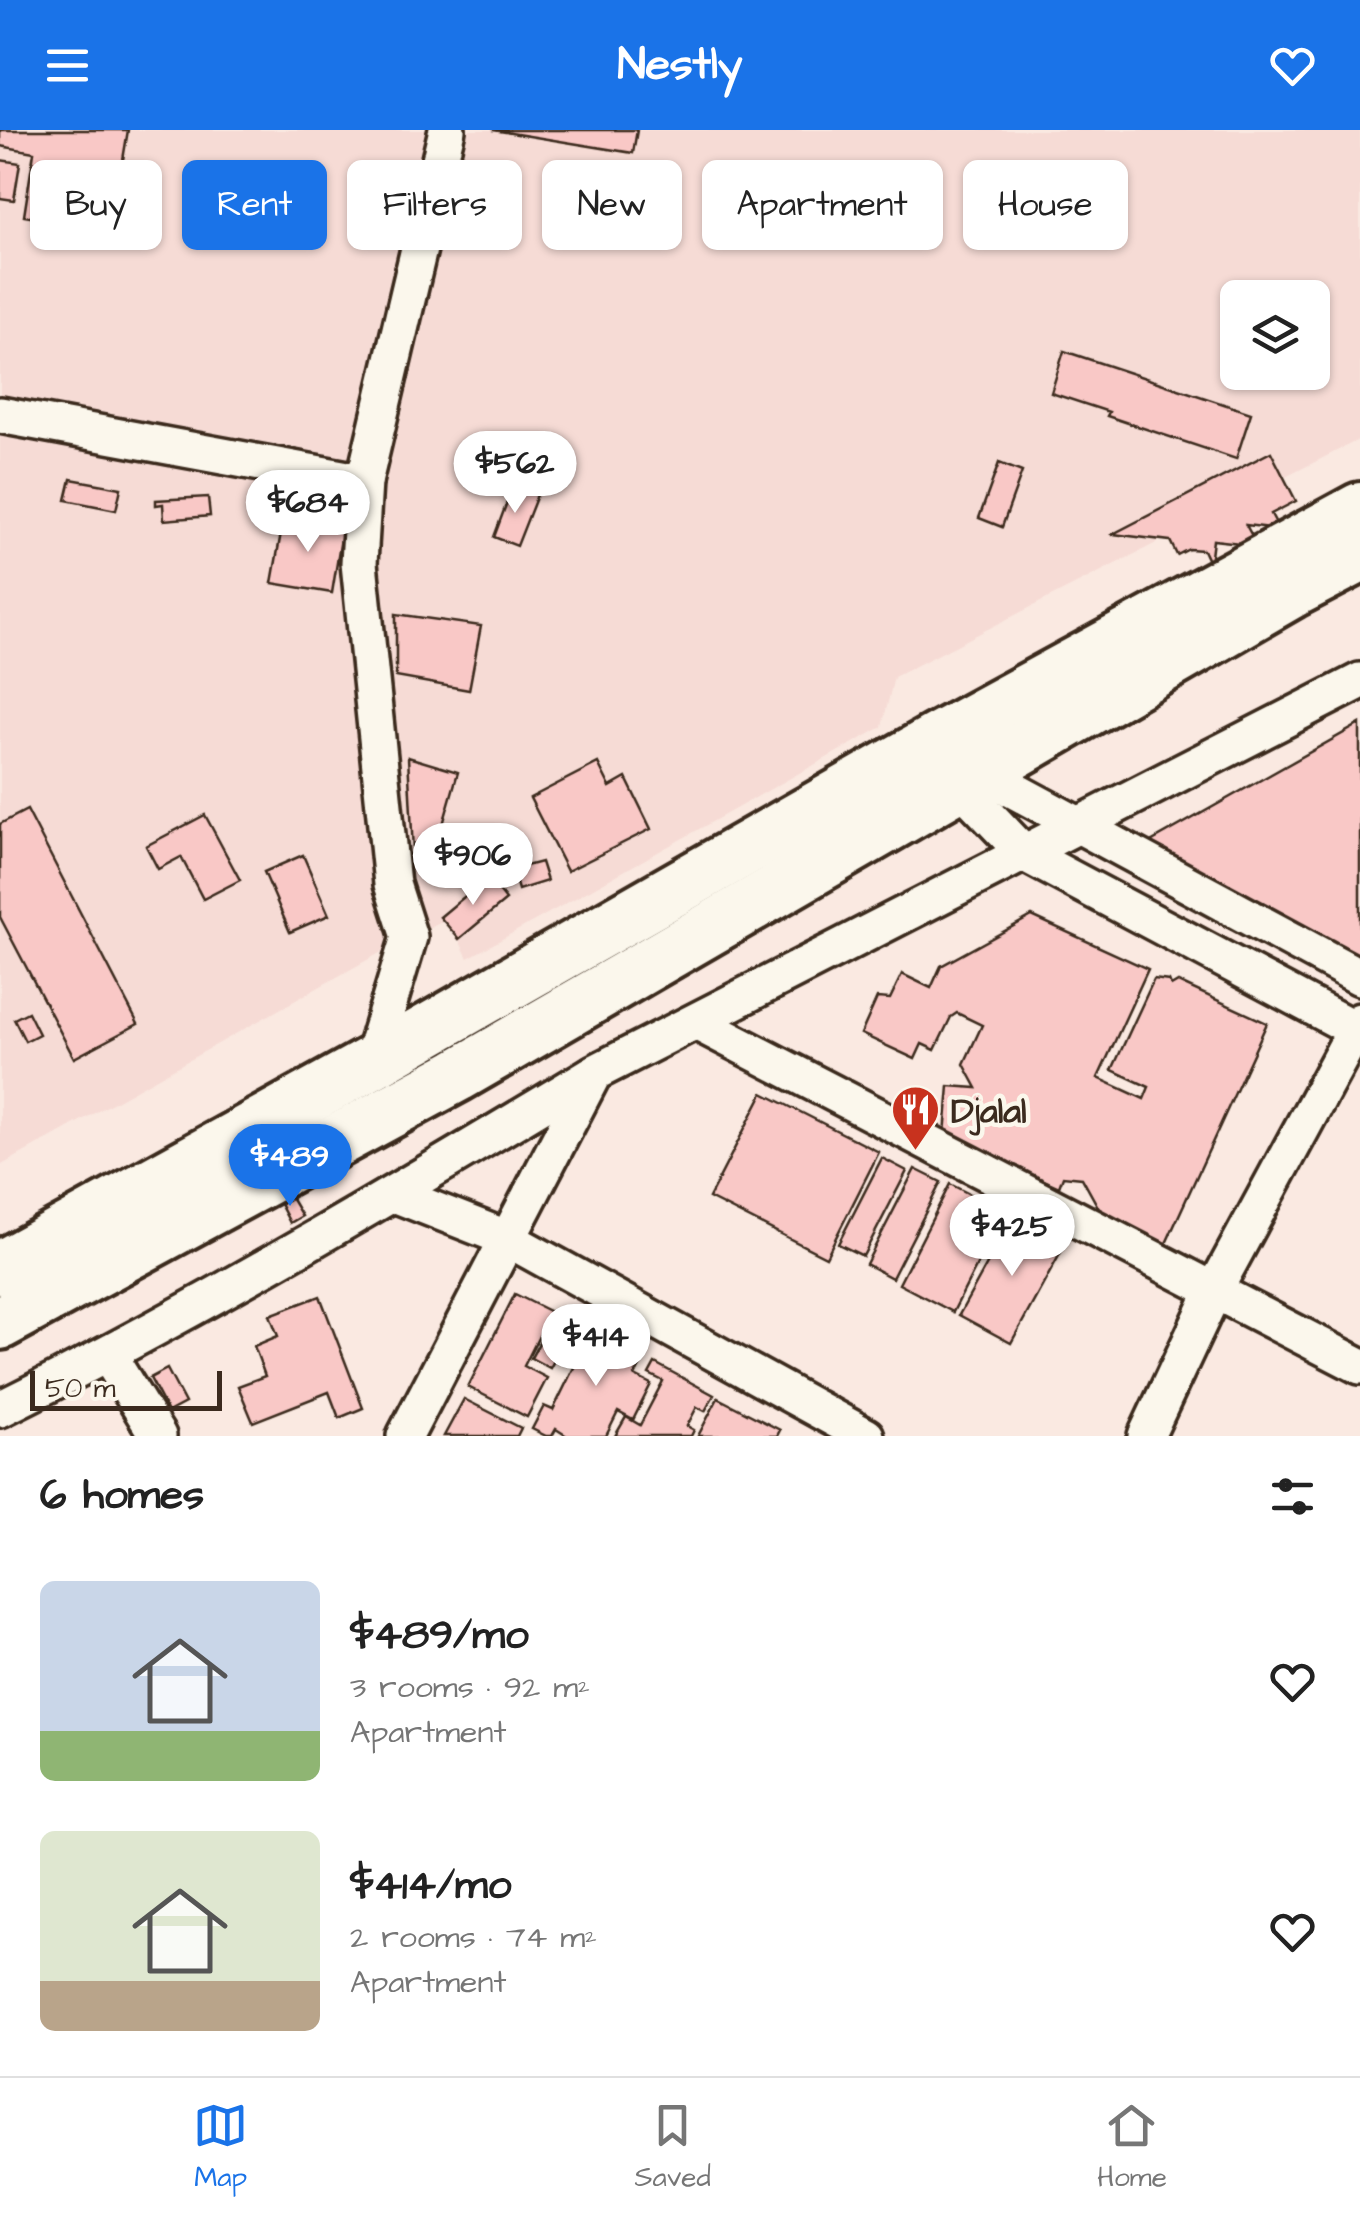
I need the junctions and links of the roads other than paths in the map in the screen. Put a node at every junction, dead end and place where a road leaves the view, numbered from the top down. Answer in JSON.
{"nodes":[{"id":1,"x":447,"y":130,"type":"edge"},
{"id":2,"x":7,"y":421,"type":"edge"},
{"id":3,"x":364,"y":482,"type":"junction"},
{"id":4,"x":1360,"y":509,"type":"edge"},
{"id":5,"x":1360,"y":556,"type":"edge"},
{"id":6,"x":1360,"y":682,"type":"edge"},
{"id":7,"x":956,"y":757,"type":"junction"},
{"id":8,"x":1080,"y":826,"type":"junction"},
{"id":9,"x":1025,"y":854,"type":"junction"},
{"id":10,"x":1360,"y":977,"type":"edge"},
{"id":11,"x":696,"y":1022,"type":"junction"},
{"id":12,"x":1359,"y":1027,"type":"edge"},
{"id":13,"x":372,"y":1063,"type":"junction"},
{"id":14,"x":594,"y":1073,"type":"junction"},
{"id":15,"x":394,"y":1194,"type":"junction"},
{"id":16,"x":506,"y":1238,"type":"junction"},
{"id":17,"x":0,"y":1268,"type":"edge"},
{"id":18,"x":1216,"y":1288,"type":"junction"},
{"id":19,"x":0,"y":1324,"type":"edge"},
{"id":20,"x":108,"y":1355,"type":"junction"},
{"id":21,"x":1360,"y":1366,"type":"edge"},
{"id":22,"x":0,"y":1409,"type":"edge"},
{"id":23,"x":158,"y":1436,"type":"edge"},
{"id":24,"x":405,"y":1436,"type":"edge"},
{"id":25,"x":866,"y":1436,"type":"edge"},
{"id":26,"x":1146,"y":1436,"type":"edge"}],
"edges":[{"from":1,"to":3,"type":"street"},
{"from":2,"to":3,"type":"street"},
{"from":3,"to":13,"type":"street"},
{"from":4,"to":7,"type":"highway"},
{"from":5,"to":7,"type":"highway"},
{"from":6,"to":8,"type":"street"},
{"from":7,"to":8,"type":"street"},
{"from":7,"to":9,"type":"street"},
{"from":7,"to":13,"type":"highway"},
{"from":7,"to":19,"type":"highway"},
{"from":8,"to":9,"type":"street"},
{"from":8,"to":10,"type":"street"},
{"from":9,"to":11,"type":"street"},
{"from":9,"to":12,"type":"street"},
{"from":11,"to":14,"type":"street"},
{"from":11,"to":18,"type":"street"},
{"from":12,"to":18,"type":"street"},
{"from":13,"to":17,"type":"highway"},
{"from":14,"to":15,"type":"street"},
{"from":14,"to":16,"type":"street"},
{"from":15,"to":16,"type":"street"},
{"from":15,"to":20,"type":"street"},
{"from":16,"to":24,"type":"street"},
{"from":16,"to":25,"type":"street"},
{"from":18,"to":21,"type":"street"},
{"from":18,"to":26,"type":"street"},
{"from":20,"to":22,"type":"street"},
{"from":20,"to":23,"type":"street"}]}
